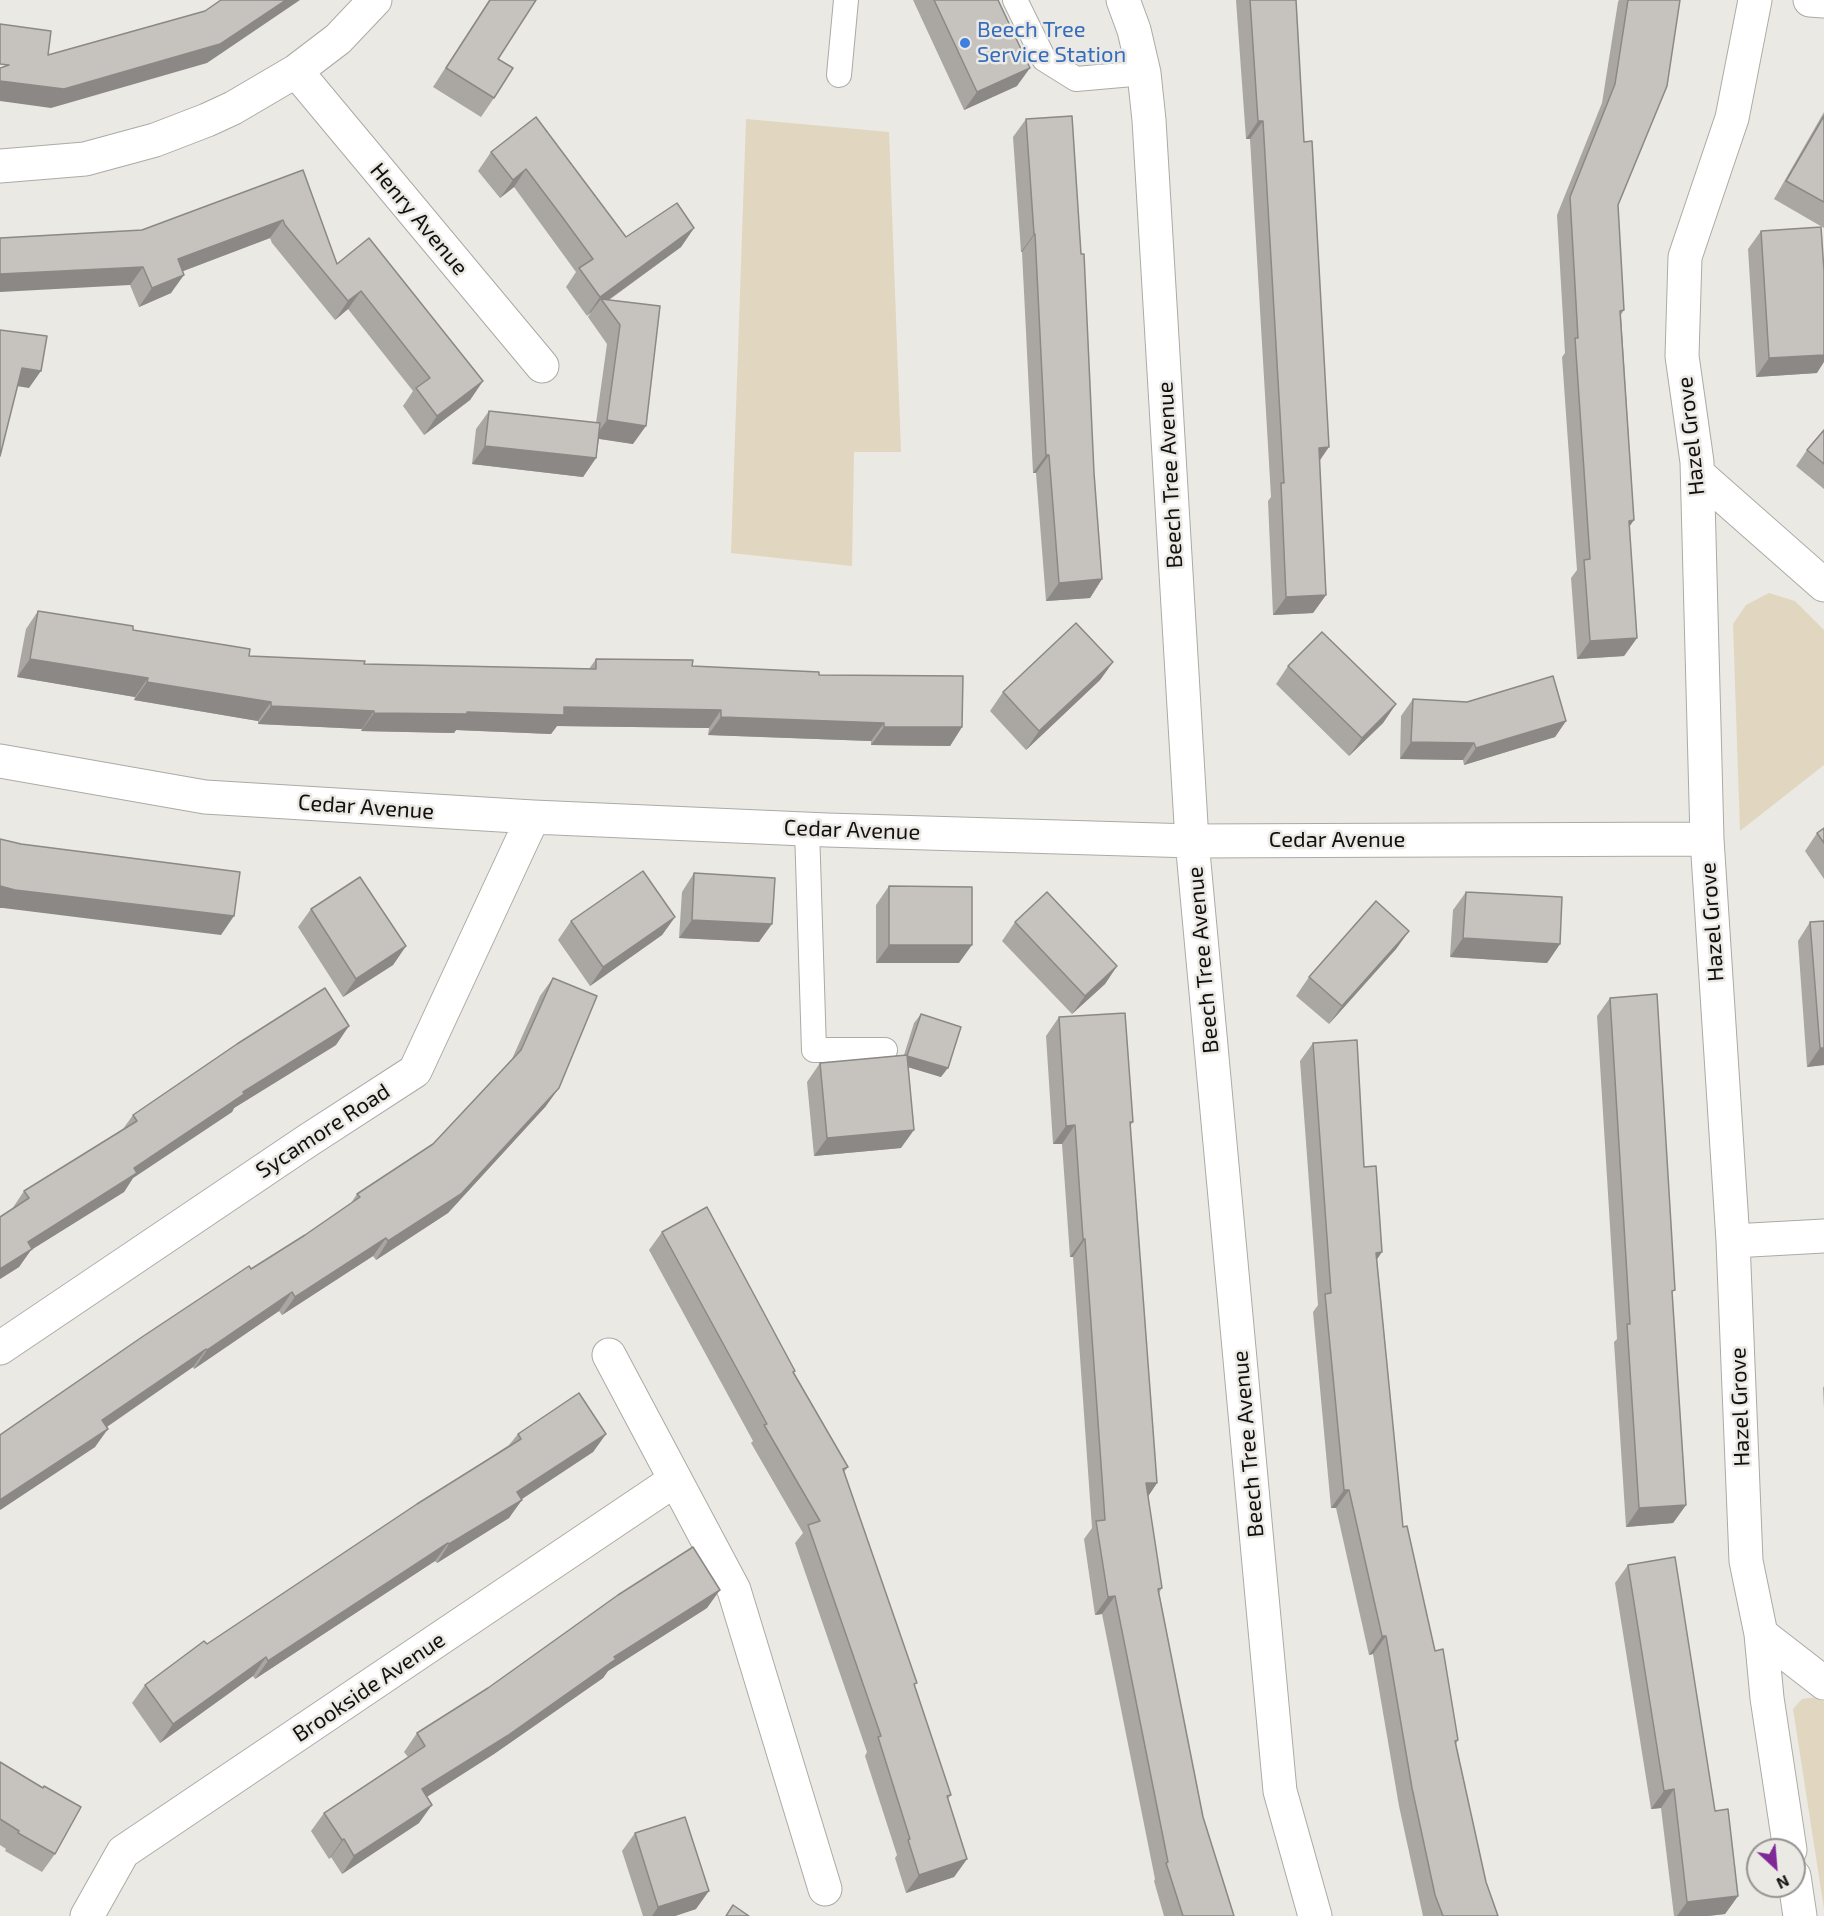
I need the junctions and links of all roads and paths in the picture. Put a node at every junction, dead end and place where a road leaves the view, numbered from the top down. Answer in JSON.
{"nodes":[{"id":1,"x":375,"y":0,"type":"edge"},
{"id":2,"x":846,"y":0,"type":"edge"},
{"id":3,"x":1015,"y":0,"type":"edge"},
{"id":4,"x":1123,"y":0,"type":"edge"},
{"id":5,"x":1755,"y":0,"type":"edge"},
{"id":6,"x":1810,"y":0,"type":"edge"},
{"id":7,"x":1824,"y":2,"type":"edge"},
{"id":8,"x":296,"y":71,"type":"junction"},
{"id":9,"x":1144,"y":73,"type":"junction"},
{"id":10,"x":839,"y":75,"type":"dead end"},
{"id":11,"x":0,"y":166,"type":"edge"},
{"id":12,"x":542,"y":366,"type":"dead end"},
{"id":13,"x":1698,"y":474,"type":"junction"},
{"id":14,"x":1824,"y":585,"type":"edge"},
{"id":15,"x":0,"y":761,"type":"edge"},
{"id":16,"x":533,"y":817,"type":"junction"},
{"id":17,"x":807,"y":829,"type":"junction"},
{"id":18,"x":1707,"y":839,"type":"junction"},
{"id":19,"x":1192,"y":841,"type":"junction"},
{"id":20,"x":885,"y":1050,"type":"dead end"},
{"id":21,"x":1824,"y":1236,"type":"edge"},
{"id":22,"x":1733,"y":1240,"type":"junction"},
{"id":23,"x":0,"y":1348,"type":"edge"},
{"id":24,"x":609,"y":1354,"type":"dead end"},
{"id":25,"x":675,"y":1480,"type":"junction"},
{"id":26,"x":1761,"y":1634,"type":"junction"},
{"id":27,"x":1824,"y":1683,"type":"edge"},
{"id":28,"x":1788,"y":1838,"type":"edge"},
{"id":29,"x":825,"y":1889,"type":"dead end"},
{"id":30,"x":1797,"y":1898,"type":"edge"},
{"id":31,"x":87,"y":1916,"type":"edge"},
{"id":32,"x":1315,"y":1916,"type":"edge"},
{"id":33,"x":1800,"y":1916,"type":"edge"}],
"edges":[{"from":1,"to":8,"type":"street"},
{"from":2,"to":10,"type":"lane"},
{"from":3,"to":9,"type":"lane"},
{"from":4,"to":9,"type":"street","name":"Beech Tree Avenue"},
{"from":5,"to":13,"type":"street","name":"Hazel Grove"},
{"from":6,"to":7,"type":"street"},
{"from":8,"to":11,"type":"street"},
{"from":8,"to":12,"type":"street","name":"Henry Avenue"},
{"from":9,"to":19,"type":"street","name":"Beech Tree Avenue"},
{"from":13,"to":14,"type":"street"},
{"from":13,"to":18,"type":"street","name":"Hazel Grove"},
{"from":15,"to":16,"type":"street","name":"Cedar Avenue"},
{"from":16,"to":17,"type":"street","name":"Cedar Avenue"},
{"from":16,"to":23,"type":"street","name":"Sycamore Road"},
{"from":17,"to":19,"type":"street","name":"Cedar Avenue"},
{"from":17,"to":20,"type":"lane"},
{"from":18,"to":19,"type":"street","name":"Cedar Avenue"},
{"from":18,"to":22,"type":"street","name":"Hazel Grove"},
{"from":19,"to":32,"type":"street","name":"Beech Tree Avenue"},
{"from":21,"to":22,"type":"street"},
{"from":22,"to":26,"type":"street","name":"Hazel Grove"},
{"from":24,"to":25,"type":"street"},
{"from":25,"to":29,"type":"street"},
{"from":25,"to":31,"type":"street","name":"Brookside Avenue"},
{"from":26,"to":27,"type":"street"},
{"from":26,"to":28,"type":"street","name":"Hazel Grove"},
{"from":30,"to":33,"type":"street"}]}
